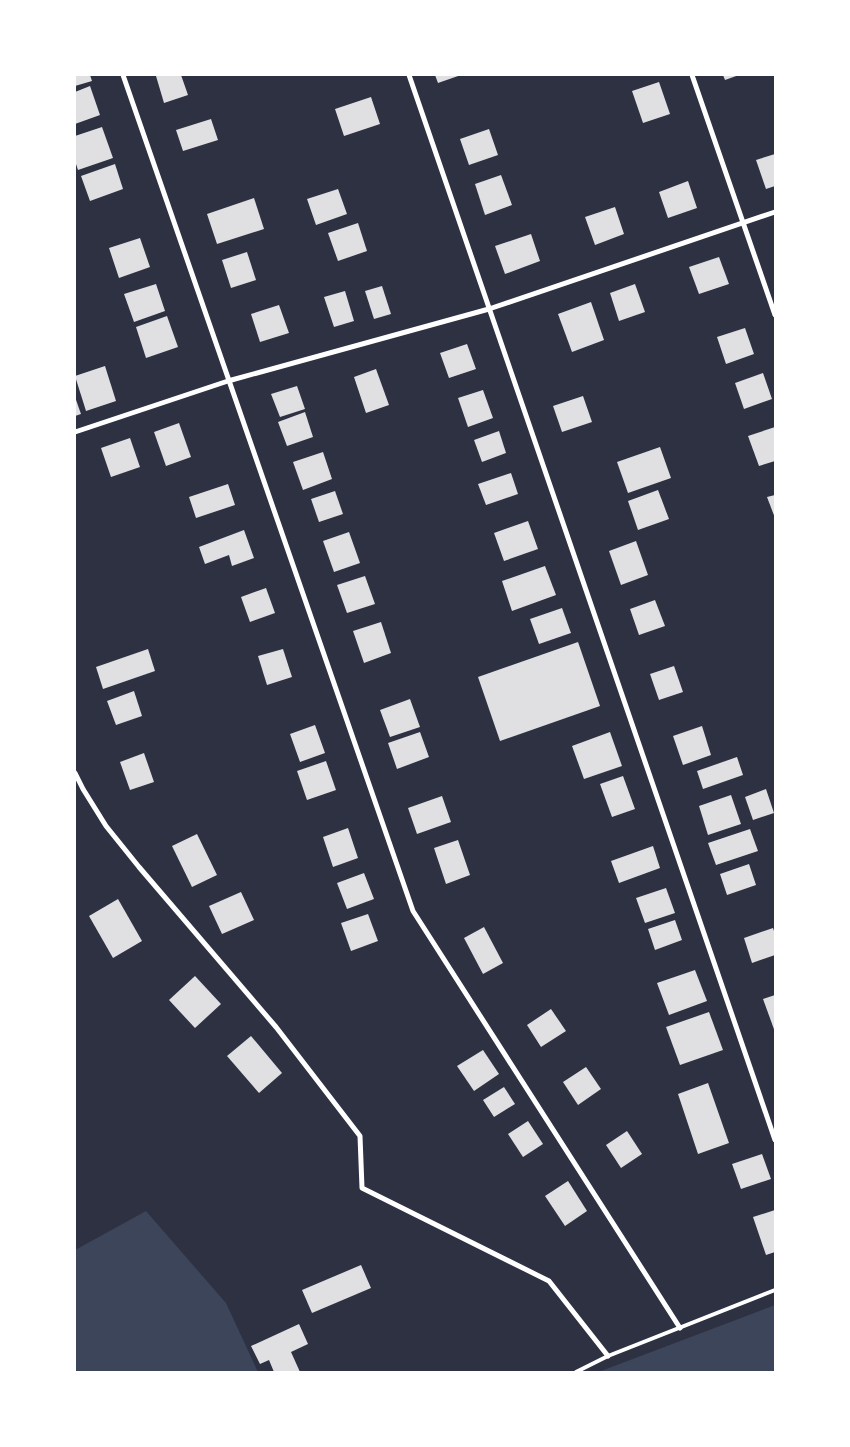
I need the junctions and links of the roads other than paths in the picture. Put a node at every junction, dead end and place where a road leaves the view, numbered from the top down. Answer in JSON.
{"nodes":[{"id":1,"x":123,"y":75,"type":"edge"},
{"id":2,"x":409,"y":75,"type":"edge"},
{"id":3,"x":692,"y":75,"type":"edge"},
{"id":4,"x":775,"y":212,"type":"edge"},
{"id":5,"x":744,"y":223,"type":"junction"},
{"id":6,"x":489,"y":310,"type":"junction"},
{"id":7,"x":775,"y":314,"type":"edge"},
{"id":8,"x":228,"y":381,"type":"junction"},
{"id":9,"x":75,"y":432,"type":"edge"},
{"id":10,"x":75,"y":773,"type":"edge"},
{"id":11,"x":775,"y":1140,"type":"edge"},
{"id":12,"x":775,"y":1290,"type":"edge"},
{"id":13,"x":680,"y":1328,"type":"junction"},
{"id":14,"x":608,"y":1356,"type":"junction"},
{"id":15,"x":576,"y":1372,"type":"edge"}],
"edges":[{"from":1,"to":8,"type":"street"},
{"from":2,"to":6,"type":"street"},
{"from":3,"to":5,"type":"street"},
{"from":4,"to":5,"type":"street"},
{"from":5,"to":6,"type":"street"},
{"from":5,"to":7,"type":"street"},
{"from":6,"to":8,"type":"street"},
{"from":6,"to":11,"type":"street"},
{"from":8,"to":9,"type":"street"},
{"from":8,"to":13,"type":"street"},
{"from":10,"to":14,"type":"street"},
{"from":12,"to":13,"type":"lane"},
{"from":13,"to":14,"type":"lane"},
{"from":14,"to":15,"type":"lane"}]}
